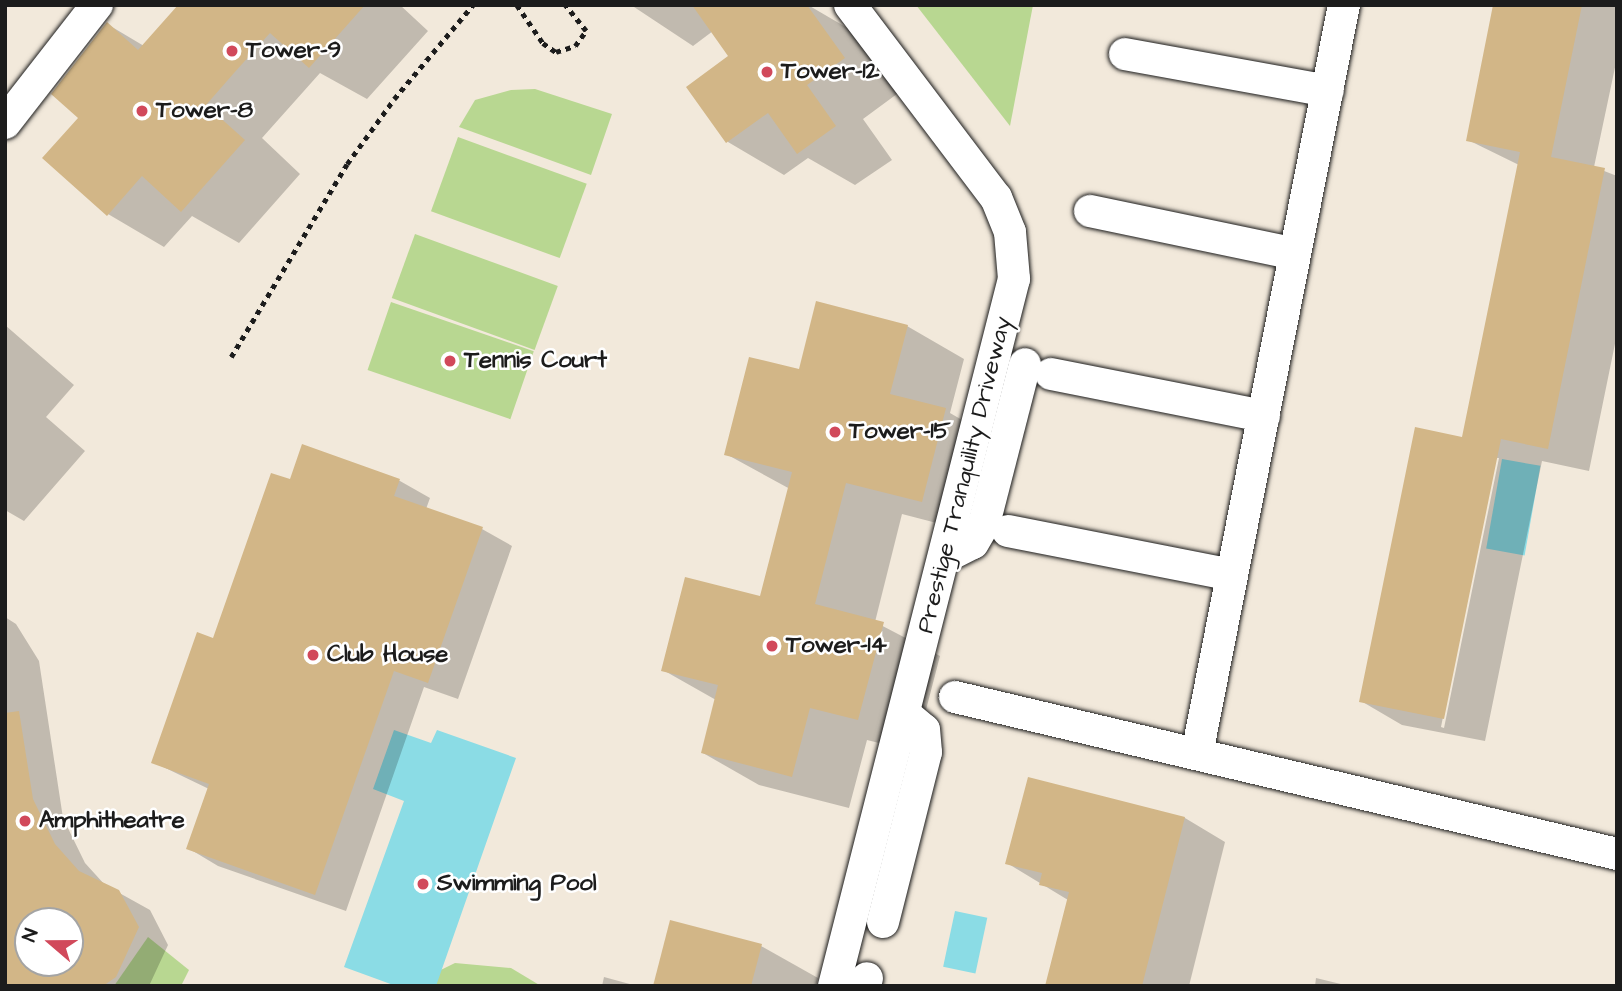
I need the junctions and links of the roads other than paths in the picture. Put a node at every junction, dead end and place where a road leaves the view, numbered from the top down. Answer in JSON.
{"nodes":[{"id":1,"x":97,"y":5,"type":"edge"},
{"id":2,"x":850,"y":5,"type":"edge"},
{"id":3,"x":1344,"y":5,"type":"edge"},
{"id":4,"x":1125,"y":54,"type":"dead end"},
{"id":5,"x":1328,"y":90,"type":"junction"},
{"id":6,"x":5,"y":123,"type":"edge"},
{"id":7,"x":1090,"y":211,"type":"dead end"},
{"id":8,"x":1296,"y":254,"type":"junction"},
{"id":9,"x":1264,"y":416,"type":"junction"},
{"id":10,"x":1008,"y":531,"type":"dead end"},
{"id":11,"x":945,"y":557,"type":"junction"},
{"id":12,"x":1232,"y":575,"type":"junction"},
{"id":13,"x":955,"y":697,"type":"dead end"},
{"id":14,"x":906,"y":715,"type":"junction"},
{"id":15,"x":1196,"y":754,"type":"junction"},
{"id":16,"x":1617,"y":854,"type":"edge"},
{"id":17,"x":883,"y":922,"type":"dead end"},
{"id":18,"x":834,"y":986,"type":"edge"}],
"edges":[{"from":1,"to":6,"type":"street"},
{"from":2,"to":11,"type":"street","name":"Prestige Tranquility Driveway"},
{"from":3,"to":5,"type":"street"},
{"from":4,"to":5,"type":"street"},
{"from":5,"to":8,"type":"street"},
{"from":7,"to":8,"type":"street"},
{"from":8,"to":9,"type":"street"},
{"from":9,"to":11,"type":"street"},
{"from":9,"to":12,"type":"street"},
{"from":10,"to":12,"type":"street"},
{"from":11,"to":14,"type":"street","name":"Prestige Tranquility Driveway"},
{"from":12,"to":15,"type":"street"},
{"from":13,"to":15,"type":"street"},
{"from":14,"to":17,"type":"street"},
{"from":14,"to":18,"type":"street","name":"Prestige Tranquility Driveway"},
{"from":15,"to":16,"type":"street"}]}
